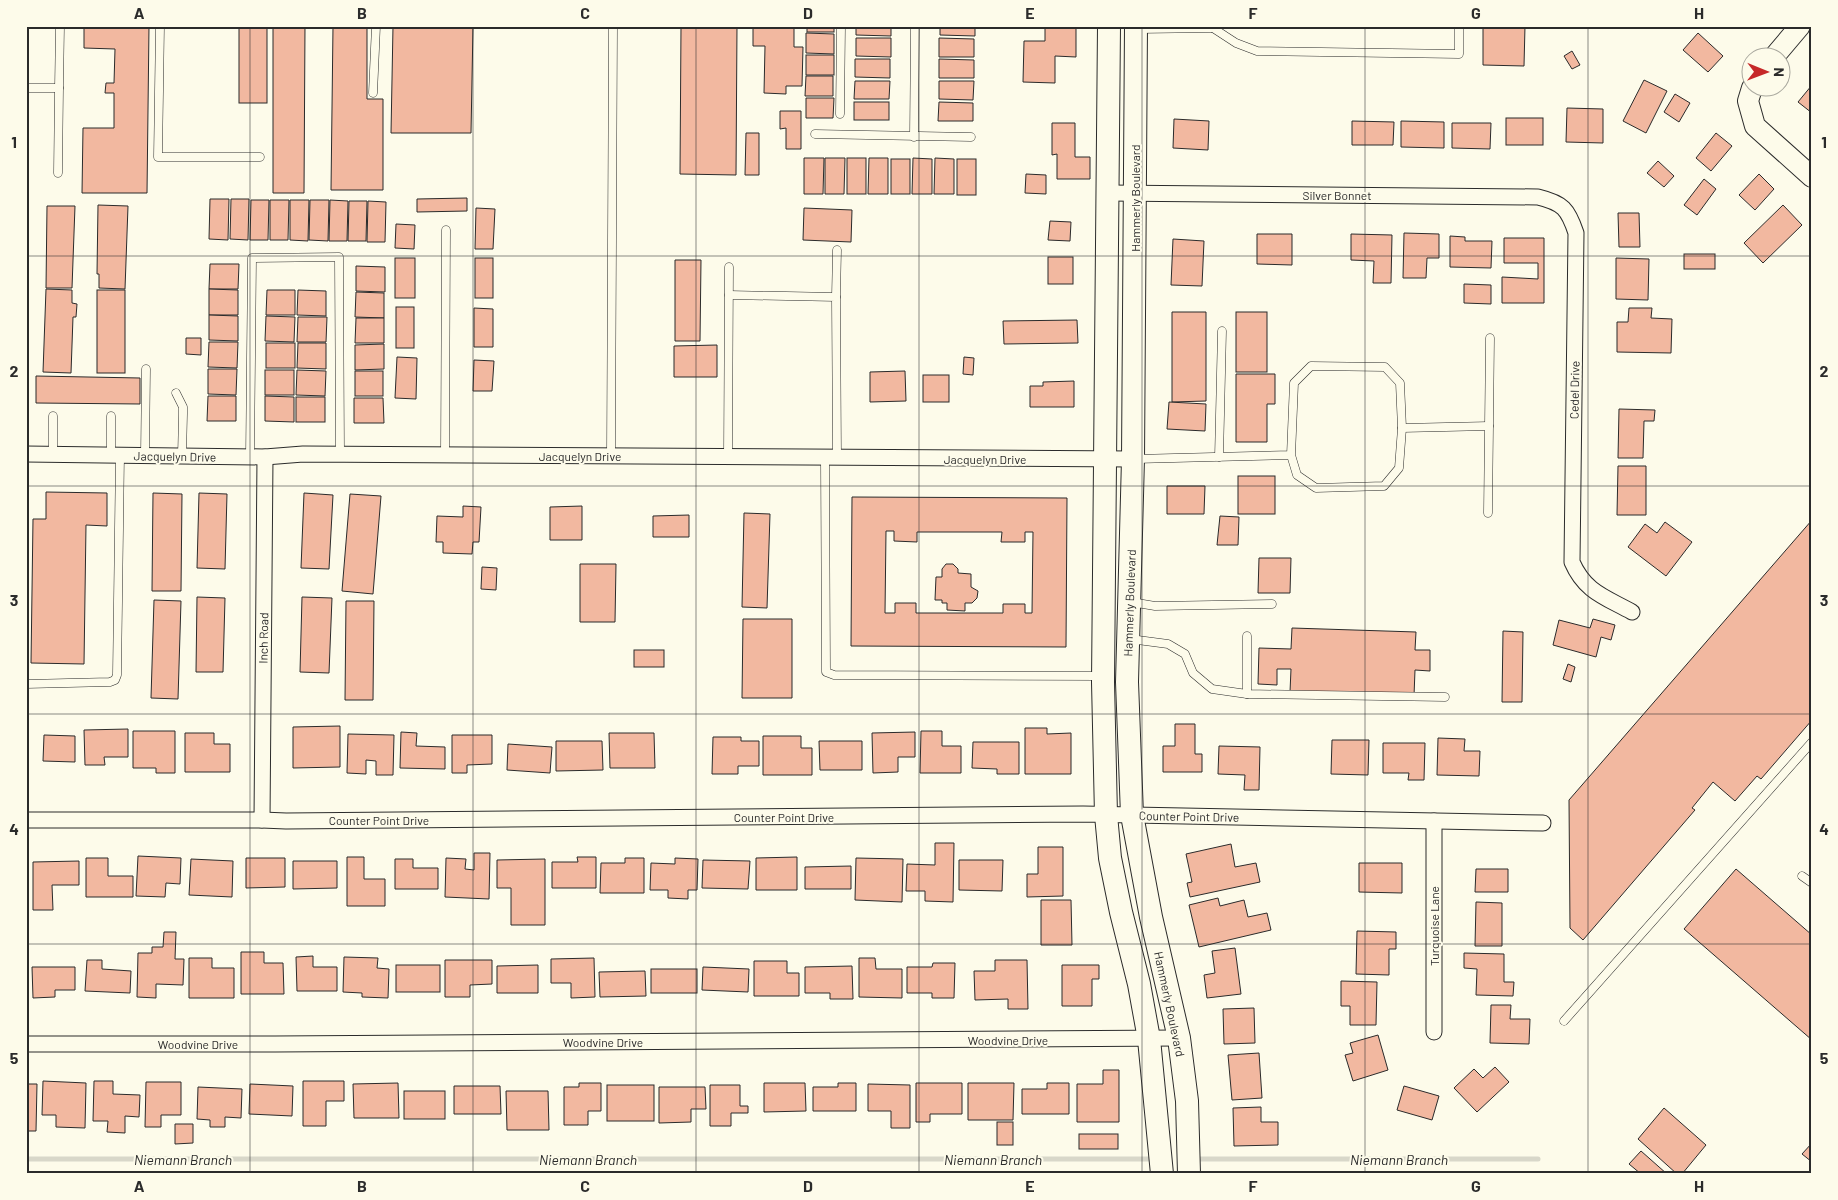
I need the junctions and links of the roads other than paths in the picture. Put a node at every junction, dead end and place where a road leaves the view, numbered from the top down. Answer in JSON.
{"nodes":[{"id":1,"x":60,"y":26,"type":"edge"},
{"id":2,"x":160,"y":26,"type":"edge"},
{"id":3,"x":376,"y":26,"type":"edge"},
{"id":4,"x":614,"y":26,"type":"edge"},
{"id":5,"x":841,"y":26,"type":"edge"},
{"id":6,"x":916,"y":26,"type":"edge"},
{"id":7,"x":1109,"y":26,"type":"edge"},
{"id":8,"x":1459,"y":26,"type":"edge"},
{"id":9,"x":1800,"y":26,"type":"edge"},
{"id":10,"x":1214,"y":27,"type":"edge"},
{"id":11,"x":1136,"y":28,"type":"edge"},
{"id":12,"x":1781,"y":48,"type":"edge"},
{"id":13,"x":26,"y":88,"type":"edge"},
{"id":14,"x":59,"y":88,"type":"junction"},
{"id":15,"x":373,"y":93,"type":"dead end"},
{"id":16,"x":1749,"y":98,"type":"edge"},
{"id":17,"x":840,"y":114,"type":"dead end"},
{"id":18,"x":815,"y":134,"type":"dead end"},
{"id":19,"x":914,"y":137,"type":"junction"},
{"id":20,"x":971,"y":138,"type":"dead end"},
{"id":21,"x":260,"y":157,"type":"dead end"},
{"id":22,"x":58,"y":173,"type":"dead end"},
{"id":23,"x":1812,"y":177,"type":"edge"},
{"id":24,"x":1108,"y":193,"type":"junction"},
{"id":25,"x":1135,"y":193,"type":"junction"},
{"id":26,"x":1563,"y":207,"type":"joint"},
{"id":27,"x":446,"y":230,"type":"dead end"},
{"id":28,"x":838,"y":250,"type":"dead end"},
{"id":29,"x":728,"y":266,"type":"dead end"},
{"id":30,"x":729,"y":295,"type":"junction"},
{"id":31,"x":836,"y":298,"type":"junction"},
{"id":32,"x":1222,"y":331,"type":"dead end"},
{"id":33,"x":1490,"y":338,"type":"dead end"},
{"id":34,"x":146,"y":369,"type":"dead end"},
{"id":35,"x":176,"y":393,"type":"dead end"},
{"id":36,"x":53,"y":416,"type":"dead end"},
{"id":37,"x":112,"y":416,"type":"dead end"},
{"id":38,"x":1489,"y":426,"type":"junction"},
{"id":39,"x":1402,"y":428,"type":"junction"},
{"id":40,"x":26,"y":454,"type":"edge"},
{"id":41,"x":53,"y":454,"type":"junction"},
{"id":42,"x":340,"y":454,"type":"junction"},
{"id":43,"x":115,"y":455,"type":"junction"},
{"id":44,"x":145,"y":455,"type":"junction"},
{"id":45,"x":445,"y":455,"type":"junction"},
{"id":46,"x":1292,"y":455,"type":"junction"},
{"id":47,"x":182,"y":456,"type":"junction"},
{"id":48,"x":611,"y":456,"type":"junction"},
{"id":49,"x":1219,"y":456,"type":"junction"},
{"id":50,"x":257,"y":457,"type":"junction"},
{"id":51,"x":728,"y":457,"type":"junction"},
{"id":52,"x":831,"y":458,"type":"junction"},
{"id":53,"x":1133,"y":459,"type":"junction"},
{"id":54,"x":1105,"y":460,"type":"junction"},
{"id":55,"x":1488,"y":513,"type":"dead end"},
{"id":56,"x":1129,"y":602,"type":"junction"},
{"id":57,"x":1272,"y":604,"type":"dead end"},
{"id":58,"x":1632,"y":612,"type":"dead end"},
{"id":59,"x":1247,"y":636,"type":"dead end"},
{"id":60,"x":1128,"y":639,"type":"junction"},
{"id":61,"x":1103,"y":676,"type":"junction"},
{"id":62,"x":26,"y":684,"type":"edge"},
{"id":63,"x":1247,"y":694,"type":"junction"},
{"id":64,"x":1445,"y":697,"type":"dead end"},
{"id":65,"x":1812,"y":742,"type":"edge"},
{"id":66,"x":1106,"y":814,"type":"junction"},
{"id":67,"x":1132,"y":815,"type":"junction"},
{"id":68,"x":26,"y":820,"type":"edge"},
{"id":69,"x":262,"y":820,"type":"junction"},
{"id":70,"x":1434,"y":821,"type":"junction"},
{"id":71,"x":1542,"y":823,"type":"dead end"},
{"id":72,"x":1802,"y":876,"type":"dead end"},
{"id":73,"x":1812,"y":884,"type":"edge"},
{"id":74,"x":1564,"y":1021,"type":"dead end"},
{"id":75,"x":1434,"y":1032,"type":"dead end"},
{"id":76,"x":1179,"y":1038,"type":"junction"},
{"id":77,"x":1149,"y":1039,"type":"junction"},
{"id":78,"x":26,"y":1044,"type":"edge"},
{"id":79,"x":1162,"y":1174,"type":"edge"},
{"id":80,"x":1189,"y":1174,"type":"edge"}],
"edges":[{"from":1,"to":14,"type":"lane"},
{"from":2,"to":21,"type":"lane"},
{"from":3,"to":15,"type":"lane"},
{"from":4,"to":48,"type":"lane"},
{"from":5,"to":17,"type":"lane"},
{"from":6,"to":19,"type":"lane"},
{"from":7,"to":24,"type":"main road","name":"Hammerly Boulevard"},
{"from":8,"to":10,"type":"lane"},
{"from":9,"to":12,"type":"street"},
{"from":10,"to":11,"type":"lane"},
{"from":11,"to":25,"type":"main road","name":"Hammerly Boulevard"},
{"from":13,"to":14,"type":"lane"},
{"from":14,"to":22,"type":"lane"},
{"from":16,"to":23,"type":"street"},
{"from":18,"to":19,"type":"lane"},
{"from":19,"to":20,"type":"lane"},
{"from":24,"to":25,"type":"street","name":"Silver Bonnet"},
{"from":24,"to":54,"type":"main road","name":"Hammerly Boulevard"},
{"from":25,"to":26,"type":"street","name":"Silver Bonnet"},
{"from":25,"to":53,"type":"main road","name":"Hammerly Boulevard"},
{"from":26,"to":58,"type":"street","name":"Cedel Drive"},
{"from":27,"to":45,"type":"lane"},
{"from":28,"to":31,"type":"lane"},
{"from":29,"to":30,"type":"lane"},
{"from":30,"to":31,"type":"lane"},
{"from":30,"to":51,"type":"lane"},
{"from":31,"to":52,"type":"lane"},
{"from":32,"to":49,"type":"lane"},
{"from":33,"to":38,"type":"lane"},
{"from":34,"to":44,"type":"lane"},
{"from":35,"to":47,"type":"lane"},
{"from":36,"to":41,"type":"lane"},
{"from":37,"to":43,"type":"lane"},
{"from":38,"to":39,"type":"lane"},
{"from":38,"to":55,"type":"lane"},
{"from":39,"to":46,"type":"lane"},
{"from":39,"to":46,"type":"lane"},
{"from":40,"to":41,"type":"street","name":"Jacquelyn Drive"},
{"from":41,"to":43,"type":"street","name":"Jacquelyn Drive"},
{"from":42,"to":45,"type":"street","name":"Jacquelyn Drive"},
{"from":42,"to":50,"type":"street","name":"Jacquelyn Drive"},
{"from":42,"to":50,"type":"lane"},
{"from":43,"to":44,"type":"street","name":"Jacquelyn Drive"},
{"from":43,"to":62,"type":"lane"},
{"from":44,"to":47,"type":"street","name":"Jacquelyn Drive"},
{"from":45,"to":48,"type":"street","name":"Jacquelyn Drive"},
{"from":46,"to":49,"type":"lane"},
{"from":47,"to":50,"type":"street","name":"Jacquelyn Drive"},
{"from":48,"to":51,"type":"street","name":"Jacquelyn Drive"},
{"from":49,"to":53,"type":"lane"},
{"from":50,"to":69,"type":"street","name":"Inch Road"},
{"from":51,"to":52,"type":"street","name":"Jacquelyn Drive"},
{"from":52,"to":54,"type":"street","name":"Jacquelyn Drive"},
{"from":52,"to":61,"type":"lane"},
{"from":53,"to":54,"type":"street","name":"Jacquelyn Drive"},
{"from":53,"to":56,"type":"main road","name":"Hammerly Boulevard"},
{"from":54,"to":61,"type":"main road","name":"Hammerly Boulevard"},
{"from":56,"to":57,"type":"lane"},
{"from":56,"to":60,"type":"main road","name":"Hammerly Boulevard"},
{"from":59,"to":63,"type":"lane"},
{"from":60,"to":63,"type":"lane"},
{"from":60,"to":67,"type":"main road","name":"Hammerly Boulevard"},
{"from":61,"to":66,"type":"main road","name":"Hammerly Boulevard"},
{"from":63,"to":64,"type":"lane"},
{"from":65,"to":74,"type":"lane"},
{"from":66,"to":67,"type":"street","name":"Counter Point Drive"},
{"from":66,"to":69,"type":"street","name":"Counter Point Drive"},
{"from":66,"to":77,"type":"main road","name":"Hammerly Boulevard"},
{"from":67,"to":70,"type":"street","name":"Counter Point Drive"},
{"from":67,"to":76,"type":"main road","name":"Hammerly Boulevard"},
{"from":68,"to":69,"type":"street","name":"Counter Point Drive"},
{"from":70,"to":71,"type":"street","name":"Counter Point Drive"},
{"from":70,"to":75,"type":"street","name":"Turquoise Lane"},
{"from":72,"to":73,"type":"lane"},
{"from":76,"to":77,"type":"street","name":"Woodvine Drive"},
{"from":76,"to":80,"type":"main road","name":"Hammerly Boulevard"},
{"from":77,"to":78,"type":"street","name":"Woodvine Drive"},
{"from":77,"to":79,"type":"main road","name":"Hammerly Boulevard"}]}
